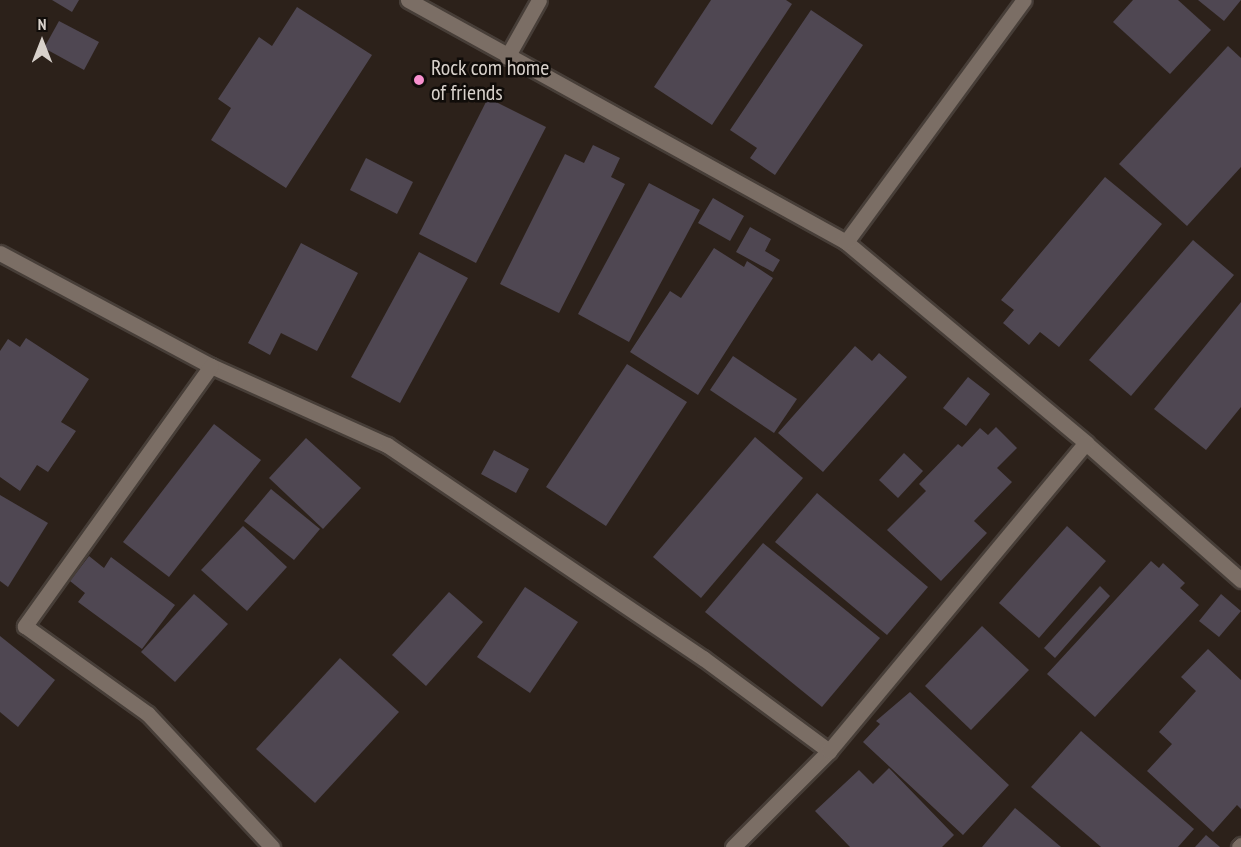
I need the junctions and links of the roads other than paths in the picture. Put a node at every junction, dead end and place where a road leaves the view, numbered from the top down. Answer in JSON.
{"nodes":[{"id":1,"x":408,"y":0,"type":"edge"},
{"id":2,"x":539,"y":0,"type":"edge"},
{"id":3,"x":1024,"y":0,"type":"edge"},
{"id":4,"x":507,"y":57,"type":"junction"},
{"id":5,"x":846,"y":242,"type":"junction"},
{"id":6,"x":0,"y":253,"type":"edge"},
{"id":7,"x":211,"y":366,"type":"junction"},
{"id":8,"x":1086,"y":442,"type":"junction"},
{"id":9,"x":1241,"y":580,"type":"edge"},
{"id":10,"x":829,"y":751,"type":"junction"},
{"id":11,"x":272,"y":847,"type":"edge"},
{"id":12,"x":734,"y":847,"type":"edge"}],
"edges":[{"from":1,"to":4,"type":"street"},
{"from":2,"to":4,"type":"street"},
{"from":3,"to":5,"type":"street"},
{"from":4,"to":5,"type":"street"},
{"from":5,"to":8,"type":"street"},
{"from":6,"to":7,"type":"street"},
{"from":7,"to":10,"type":"street"},
{"from":7,"to":11,"type":"street"},
{"from":8,"to":9,"type":"street"},
{"from":8,"to":10,"type":"street"},
{"from":10,"to":12,"type":"street"}]}
